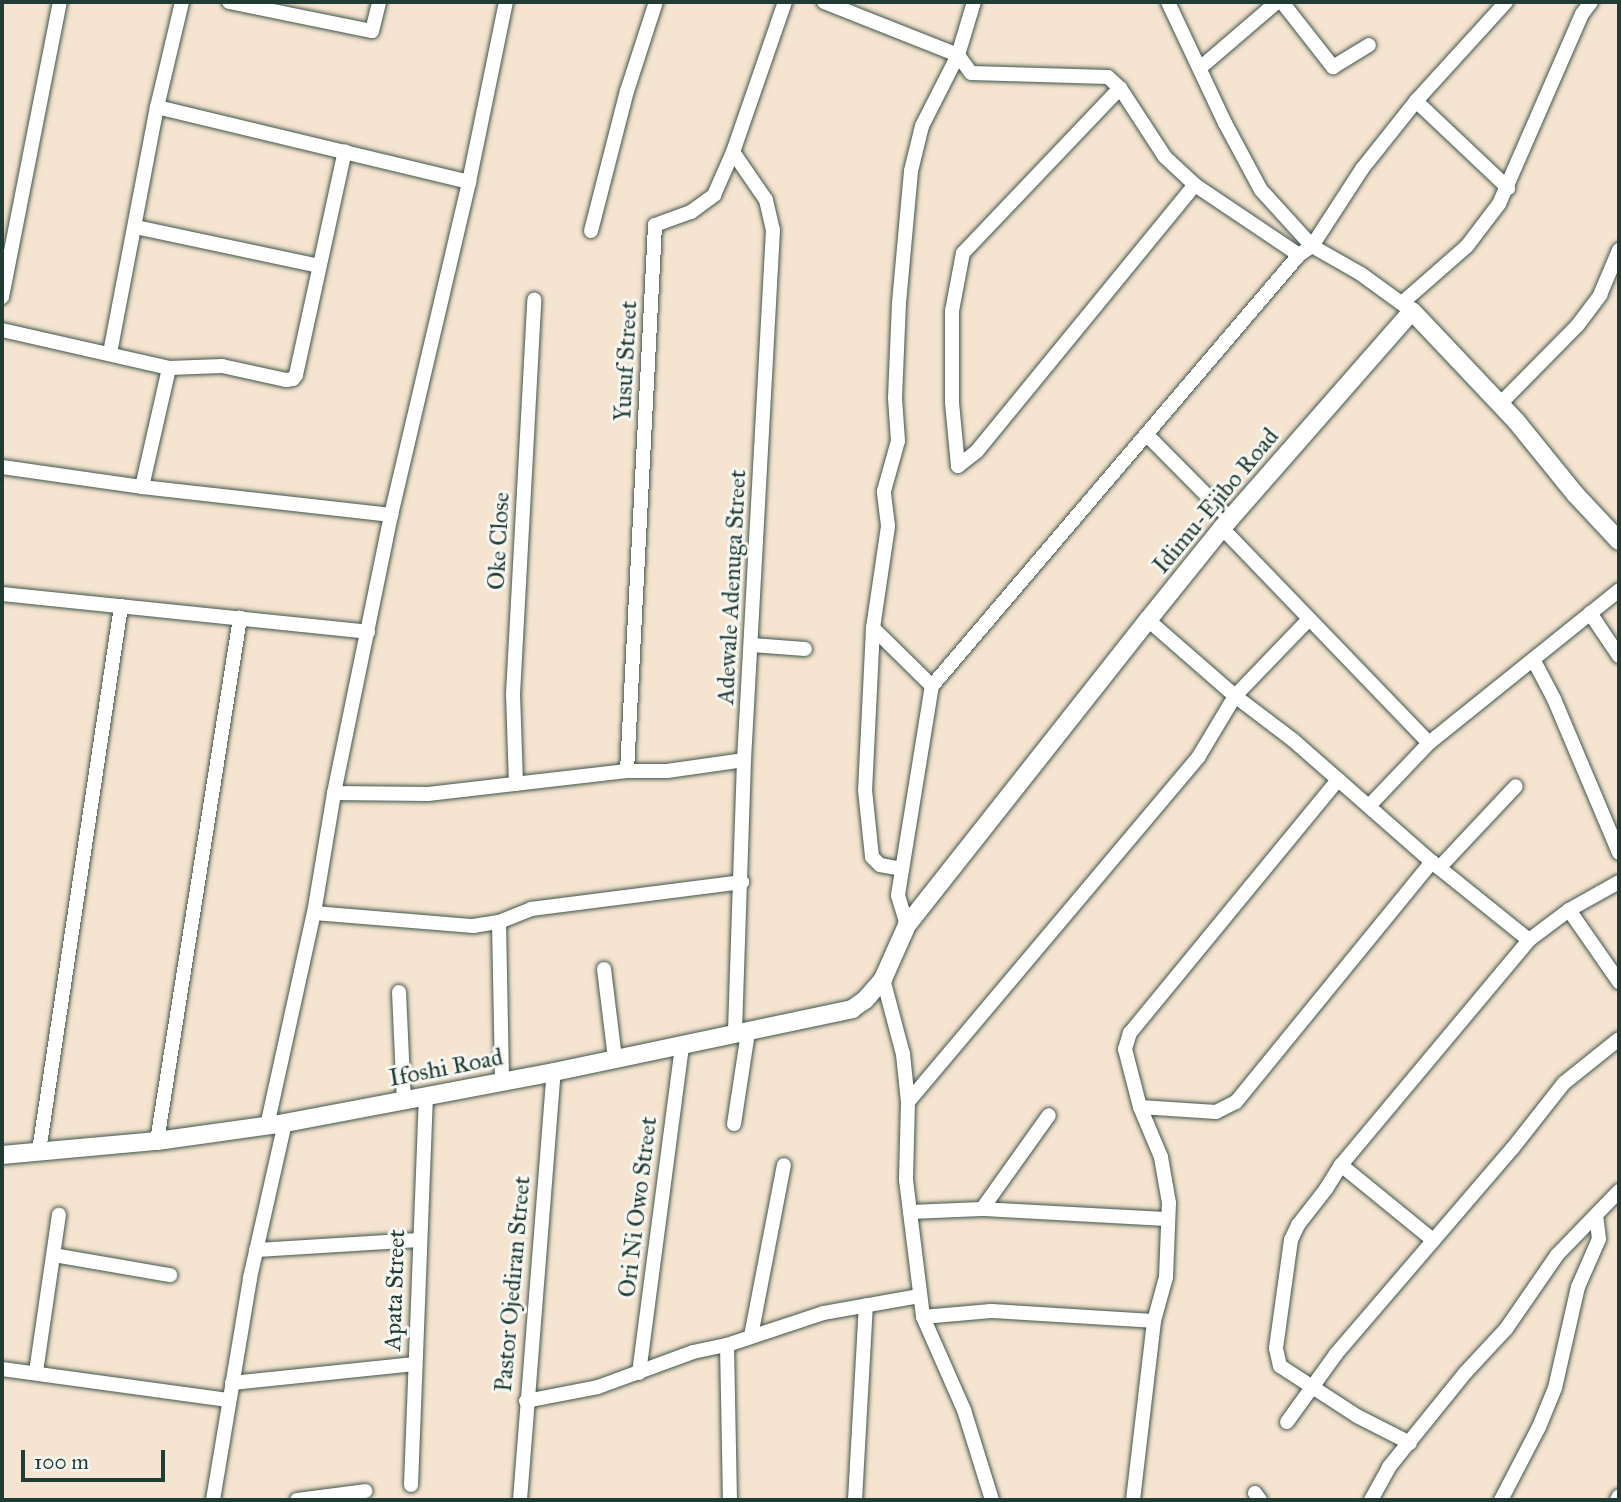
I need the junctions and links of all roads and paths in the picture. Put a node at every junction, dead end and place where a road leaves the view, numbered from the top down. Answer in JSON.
{"nodes":[{"id":1,"x":60,"y":2,"type":"edge"},
{"id":2,"x":182,"y":2,"type":"edge"},
{"id":3,"x":229,"y":2,"type":"edge"},
{"id":4,"x":379,"y":2,"type":"edge"},
{"id":5,"x":506,"y":2,"type":"edge"},
{"id":6,"x":656,"y":2,"type":"edge"},
{"id":7,"x":785,"y":2,"type":"edge"},
{"id":8,"x":824,"y":2,"type":"edge"},
{"id":9,"x":974,"y":2,"type":"edge"},
{"id":10,"x":1168,"y":2,"type":"edge"},
{"id":11,"x":1280,"y":2,"type":"edge"},
{"id":12,"x":1506,"y":2,"type":"edge"},
{"id":13,"x":1591,"y":2,"type":"edge"},
{"id":14,"x":1369,"y":45,"type":"dead end"},
{"id":15,"x":958,"y":55,"type":"junction"},
{"id":16,"x":1200,"y":68,"type":"junction"},
{"id":17,"x":1120,"y":88,"type":"junction"},
{"id":18,"x":1416,"y":101,"type":"junction"},
{"id":19,"x":157,"y":107,"type":"junction"},
{"id":20,"x":345,"y":151,"type":"junction"},
{"id":21,"x":733,"y":152,"type":"junction"},
{"id":22,"x":468,"y":182,"type":"junction"},
{"id":23,"x":1195,"y":185,"type":"junction"},
{"id":24,"x":1508,"y":188,"type":"junction"},
{"id":25,"x":136,"y":227,"type":"junction"},
{"id":26,"x":590,"y":231,"type":"dead end"},
{"id":27,"x":1312,"y":246,"type":"junction"},
{"id":28,"x":1619,"y":250,"type":"edge"},
{"id":29,"x":1299,"y":255,"type":"junction"},
{"id":30,"x":319,"y":266,"type":"junction"},
{"id":31,"x":2,"y":297,"type":"edge"},
{"id":32,"x":534,"y":300,"type":"dead end"},
{"id":33,"x":1407,"y":307,"type":"junction"},
{"id":34,"x":2,"y":330,"type":"edge"},
{"id":35,"x":110,"y":353,"type":"junction"},
{"id":36,"x":169,"y":368,"type":"junction"},
{"id":37,"x":1500,"y":404,"type":"junction"},
{"id":38,"x":1147,"y":435,"type":"junction"},
{"id":39,"x":2,"y":467,"type":"edge"},
{"id":40,"x":142,"y":487,"type":"junction"},
{"id":41,"x":391,"y":515,"type":"junction"},
{"id":42,"x":1227,"y":524,"type":"junction"},
{"id":43,"x":1619,"y":541,"type":"edge"},
{"id":44,"x":1619,"y":590,"type":"edge"},
{"id":45,"x":2,"y":594,"type":"edge"},
{"id":46,"x":121,"y":606,"type":"junction"},
{"id":47,"x":1590,"y":613,"type":"junction"},
{"id":48,"x":240,"y":618,"type":"junction"},
{"id":49,"x":1309,"y":619,"type":"junction"},
{"id":50,"x":1148,"y":620,"type":"junction"},
{"id":51,"x":873,"y":628,"type":"junction"},
{"id":52,"x":368,"y":632,"type":"junction"},
{"id":53,"x":752,"y":645,"type":"junction"},
{"id":54,"x":806,"y":649,"type":"dead end"},
{"id":55,"x":1619,"y":656,"type":"edge"},
{"id":56,"x":1534,"y":661,"type":"junction"},
{"id":57,"x":932,"y":686,"type":"junction"},
{"id":58,"x":1235,"y":696,"type":"junction"},
{"id":59,"x":1429,"y":743,"type":"junction"},
{"id":60,"x":744,"y":760,"type":"junction"},
{"id":61,"x":627,"y":771,"type":"junction"},
{"id":62,"x":1338,"y":780,"type":"junction"},
{"id":63,"x":516,"y":784,"type":"junction"},
{"id":64,"x":1516,"y":786,"type":"dead end"},
{"id":65,"x":334,"y":793,"type":"junction"},
{"id":66,"x":1368,"y":806,"type":"junction"},
{"id":67,"x":1619,"y":853,"type":"edge"},
{"id":68,"x":1436,"y":865,"type":"junction"},
{"id":69,"x":902,"y":869,"type":"junction"},
{"id":70,"x":742,"y":882,"type":"junction"},
{"id":71,"x":1619,"y":882,"type":"edge"},
{"id":72,"x":1569,"y":910,"type":"junction"},
{"id":73,"x":314,"y":913,"type":"junction"},
{"id":74,"x":499,"y":922,"type":"junction"},
{"id":75,"x":907,"y":925,"type":"junction"},
{"id":76,"x":1529,"y":940,"type":"junction"},
{"id":77,"x":604,"y":969,"type":"dead end"},
{"id":78,"x":883,"y":979,"type":"junction"},
{"id":79,"x":1619,"y":982,"type":"edge"},
{"id":80,"x":399,"y":992,"type":"dead end"},
{"id":81,"x":742,"y":1034,"type":"junction"},
{"id":82,"x":1619,"y":1039,"type":"edge"},
{"id":83,"x":681,"y":1046,"type":"junction"},
{"id":84,"x":615,"y":1059,"type":"junction"},
{"id":85,"x":554,"y":1072,"type":"junction"},
{"id":86,"x":502,"y":1082,"type":"junction"},
{"id":87,"x":426,"y":1097,"type":"junction"},
{"id":88,"x":404,"y":1101,"type":"junction"},
{"id":89,"x":908,"y":1102,"type":"junction"},
{"id":90,"x":1140,"y":1107,"type":"junction"},
{"id":91,"x":1049,"y":1115,"type":"dead end"},
{"id":92,"x":285,"y":1123,"type":"junction"},
{"id":93,"x":734,"y":1124,"type":"dead end"},
{"id":94,"x":267,"y":1126,"type":"junction"},
{"id":95,"x":157,"y":1140,"type":"junction"},
{"id":96,"x":39,"y":1151,"type":"junction"},
{"id":97,"x":2,"y":1155,"type":"edge"},
{"id":98,"x":784,"y":1165,"type":"dead end"},
{"id":99,"x":1341,"y":1165,"type":"junction"},
{"id":100,"x":1619,"y":1191,"type":"edge"},
{"id":101,"x":982,"y":1209,"type":"junction"},
{"id":102,"x":910,"y":1212,"type":"junction"},
{"id":103,"x":59,"y":1215,"type":"dead end"},
{"id":104,"x":1596,"y":1215,"type":"junction"},
{"id":105,"x":1168,"y":1219,"type":"junction"},
{"id":106,"x":420,"y":1240,"type":"junction"},
{"id":107,"x":1433,"y":1240,"type":"junction"},
{"id":108,"x":256,"y":1250,"type":"junction"},
{"id":109,"x":54,"y":1255,"type":"junction"},
{"id":110,"x":170,"y":1275,"type":"dead end"},
{"id":111,"x":919,"y":1296,"type":"junction"},
{"id":112,"x":866,"y":1305,"type":"junction"},
{"id":113,"x":923,"y":1317,"type":"junction"},
{"id":114,"x":1154,"y":1321,"type":"junction"},
{"id":115,"x":751,"y":1336,"type":"junction"},
{"id":116,"x":727,"y":1345,"type":"junction"},
{"id":117,"x":415,"y":1364,"type":"junction"},
{"id":118,"x":2,"y":1369,"type":"edge"},
{"id":119,"x":36,"y":1372,"type":"junction"},
{"id":120,"x":639,"y":1373,"type":"junction"},
{"id":121,"x":232,"y":1383,"type":"junction"},
{"id":122,"x":1314,"y":1387,"type":"junction"},
{"id":123,"x":228,"y":1400,"type":"junction"},
{"id":124,"x":526,"y":1401,"type":"junction"},
{"id":125,"x":1287,"y":1422,"type":"dead end"},
{"id":126,"x":1410,"y":1443,"type":"junction"},
{"id":127,"x":411,"y":1485,"type":"dead end"},
{"id":128,"x":365,"y":1491,"type":"dead end"},
{"id":129,"x":1619,"y":1496,"type":"edge"},
{"id":130,"x":213,"y":1500,"type":"edge"},
{"id":131,"x":297,"y":1500,"type":"edge"},
{"id":132,"x":520,"y":1500,"type":"edge"},
{"id":133,"x":730,"y":1500,"type":"edge"},
{"id":134,"x":855,"y":1500,"type":"edge"},
{"id":135,"x":992,"y":1500,"type":"edge"},
{"id":136,"x":1133,"y":1500,"type":"edge"},
{"id":137,"x":1371,"y":1500,"type":"edge"},
{"id":138,"x":1501,"y":1500,"type":"edge"},
{"id":139,"x":1617,"y":1500,"type":"edge"}],
"edges":[{"from":1,"to":31,"type":"street"},
{"from":2,"to":19,"type":"street"},
{"from":3,"to":4,"type":"street"},
{"from":5,"to":22,"type":"street"},
{"from":6,"to":26,"type":"street"},
{"from":7,"to":21,"type":"street","name":"Yusuf Street"},
{"from":8,"to":15,"type":"street"},
{"from":9,"to":15,"type":"street"},
{"from":10,"to":16,"type":"street"},
{"from":11,"to":14,"type":"street"},
{"from":11,"to":16,"type":"street"},
{"from":12,"to":18,"type":"street"},
{"from":13,"to":24,"type":"street"},
{"from":15,"to":17,"type":"street"},
{"from":15,"to":51,"type":"street"},
{"from":16,"to":27,"type":"street"},
{"from":17,"to":23,"type":"street"},
{"from":17,"to":23,"type":"street"},
{"from":18,"to":24,"type":"street"},
{"from":18,"to":27,"type":"street"},
{"from":19,"to":20,"type":"street"},
{"from":19,"to":25,"type":"street"},
{"from":20,"to":22,"type":"street"},
{"from":20,"to":30,"type":"street"},
{"from":21,"to":53,"type":"street","name":"Adewale Adenuga Street"},
{"from":21,"to":61,"type":"street","name":"Yusuf Street"},
{"from":22,"to":41,"type":"street"},
{"from":23,"to":29,"type":"street"},
{"from":24,"to":33,"type":"street"},
{"from":25,"to":30,"type":"street"},
{"from":25,"to":35,"type":"street"},
{"from":27,"to":29,"type":"street"},
{"from":27,"to":33,"type":"street"},
{"from":28,"to":37,"type":"street"},
{"from":29,"to":38,"type":"street"},
{"from":30,"to":36,"type":"street"},
{"from":32,"to":63,"type":"street","name":"Oke Close"},
{"from":33,"to":37,"type":"main road"},
{"from":33,"to":42,"type":"main road","name":"Idimu-Ejibo Road"},
{"from":34,"to":35,"type":"street"},
{"from":35,"to":36,"type":"street"},
{"from":36,"to":40,"type":"street"},
{"from":37,"to":43,"type":"main road"},
{"from":38,"to":42,"type":"street"},
{"from":38,"to":57,"type":"street"},
{"from":39,"to":40,"type":"street"},
{"from":40,"to":41,"type":"street"},
{"from":41,"to":52,"type":"street"},
{"from":42,"to":49,"type":"street"},
{"from":42,"to":50,"type":"main road","name":"Idimu-Ejibo Road"},
{"from":44,"to":47,"type":"street"},
{"from":45,"to":46,"type":"street"},
{"from":46,"to":48,"type":"street"},
{"from":46,"to":96,"type":"street"},
{"from":47,"to":55,"type":"street"},
{"from":47,"to":56,"type":"street"},
{"from":48,"to":52,"type":"street"},
{"from":48,"to":95,"type":"street"},
{"from":49,"to":58,"type":"street"},
{"from":49,"to":59,"type":"street"},
{"from":50,"to":58,"type":"street"},
{"from":50,"to":75,"type":"main road","name":"Idimu-Ejibo Road"},
{"from":51,"to":57,"type":"street"},
{"from":51,"to":69,"type":"street"},
{"from":52,"to":65,"type":"street"},
{"from":53,"to":54,"type":"street"},
{"from":53,"to":60,"type":"street","name":"Adewale Adenuga Street"},
{"from":56,"to":59,"type":"street"},
{"from":56,"to":67,"type":"street"},
{"from":57,"to":69,"type":"street"},
{"from":58,"to":62,"type":"street"},
{"from":58,"to":89,"type":"street"},
{"from":59,"to":66,"type":"street"},
{"from":60,"to":61,"type":"street"},
{"from":60,"to":70,"type":"street","name":"Adewale Adenuga Street"},
{"from":61,"to":63,"type":"street"},
{"from":62,"to":66,"type":"street"},
{"from":62,"to":90,"type":"street"},
{"from":63,"to":65,"type":"street"},
{"from":64,"to":68,"type":"street"},
{"from":65,"to":73,"type":"street"},
{"from":66,"to":68,"type":"street"},
{"from":68,"to":76,"type":"street"},
{"from":68,"to":90,"type":"street"},
{"from":69,"to":75,"type":"street"},
{"from":70,"to":74,"type":"street"},
{"from":70,"to":81,"type":"street","name":"Adewale Adenuga Street"},
{"from":71,"to":72,"type":"street"},
{"from":72,"to":76,"type":"street"},
{"from":72,"to":79,"type":"street"},
{"from":73,"to":74,"type":"street"},
{"from":73,"to":94,"type":"street"},
{"from":74,"to":86,"type":"street"},
{"from":75,"to":78,"type":"main road","name":"Idimu-Ejibo Road"},
{"from":76,"to":99,"type":"street"},
{"from":77,"to":84,"type":"street"},
{"from":78,"to":81,"type":"main road","name":"Ifoshi Road"},
{"from":78,"to":89,"type":"street"},
{"from":80,"to":88,"type":"street"},
{"from":81,"to":83,"type":"main road","name":"Ifoshi Road"},
{"from":81,"to":93,"type":"street","name":"Adewale Adenuga Street"},
{"from":82,"to":107,"type":"street"},
{"from":83,"to":84,"type":"main road","name":"Ifoshi Road"},
{"from":83,"to":120,"type":"street","name":"Ori Ni Owo Street"},
{"from":84,"to":85,"type":"main road","name":"Ifoshi Road"},
{"from":85,"to":86,"type":"main road","name":"Ifoshi Road"},
{"from":85,"to":124,"type":"street","name":"Pastor Ojediran Street"},
{"from":86,"to":87,"type":"main road","name":"Ifoshi Road"},
{"from":87,"to":88,"type":"main road","name":"Ifoshi Road"},
{"from":87,"to":106,"type":"street","name":"Apata Street"},
{"from":88,"to":92,"type":"main road","name":"Ifoshi Road"},
{"from":89,"to":102,"type":"street"},
{"from":90,"to":105,"type":"street"},
{"from":91,"to":101,"type":"street"},
{"from":92,"to":94,"type":"main road","name":"Ifoshi Road"},
{"from":92,"to":108,"type":"street"},
{"from":94,"to":95,"type":"main road","name":"Ifoshi Road"},
{"from":95,"to":96,"type":"main road","name":"Ifoshi Road"},
{"from":96,"to":97,"type":"main road","name":"Ifoshi Road"},
{"from":98,"to":115,"type":"street"},
{"from":99,"to":107,"type":"street"},
{"from":99,"to":122,"type":"street"},
{"from":100,"to":104,"type":"street"},
{"from":101,"to":102,"type":"street"},
{"from":101,"to":105,"type":"street"},
{"from":102,"to":111,"type":"street"},
{"from":103,"to":109,"type":"street"},
{"from":104,"to":126,"type":"street"},
{"from":104,"to":138,"type":"street"},
{"from":105,"to":114,"type":"street"},
{"from":106,"to":108,"type":"street"},
{"from":106,"to":117,"type":"street","name":"Apata Street"},
{"from":107,"to":122,"type":"street"},
{"from":108,"to":121,"type":"street"},
{"from":109,"to":110,"type":"street"},
{"from":109,"to":119,"type":"street"},
{"from":111,"to":112,"type":"street"},
{"from":111,"to":113,"type":"street"},
{"from":112,"to":115,"type":"street"},
{"from":112,"to":134,"type":"street"},
{"from":113,"to":114,"type":"street"},
{"from":113,"to":135,"type":"street"},
{"from":114,"to":136,"type":"street"},
{"from":115,"to":116,"type":"street"},
{"from":116,"to":120,"type":"street"},
{"from":116,"to":133,"type":"street"},
{"from":117,"to":121,"type":"street"},
{"from":117,"to":127,"type":"street","name":"Apata Street"},
{"from":118,"to":119,"type":"street"},
{"from":119,"to":123,"type":"street"},
{"from":120,"to":124,"type":"street"},
{"from":121,"to":123,"type":"street"},
{"from":122,"to":125,"type":"street"},
{"from":122,"to":126,"type":"street"},
{"from":123,"to":130,"type":"street"},
{"from":124,"to":132,"type":"street","name":"Pastor Ojediran Street"},
{"from":126,"to":137,"type":"street"},
{"from":128,"to":131,"type":"street"},
{"from":129,"to":139,"type":"street"}]}
